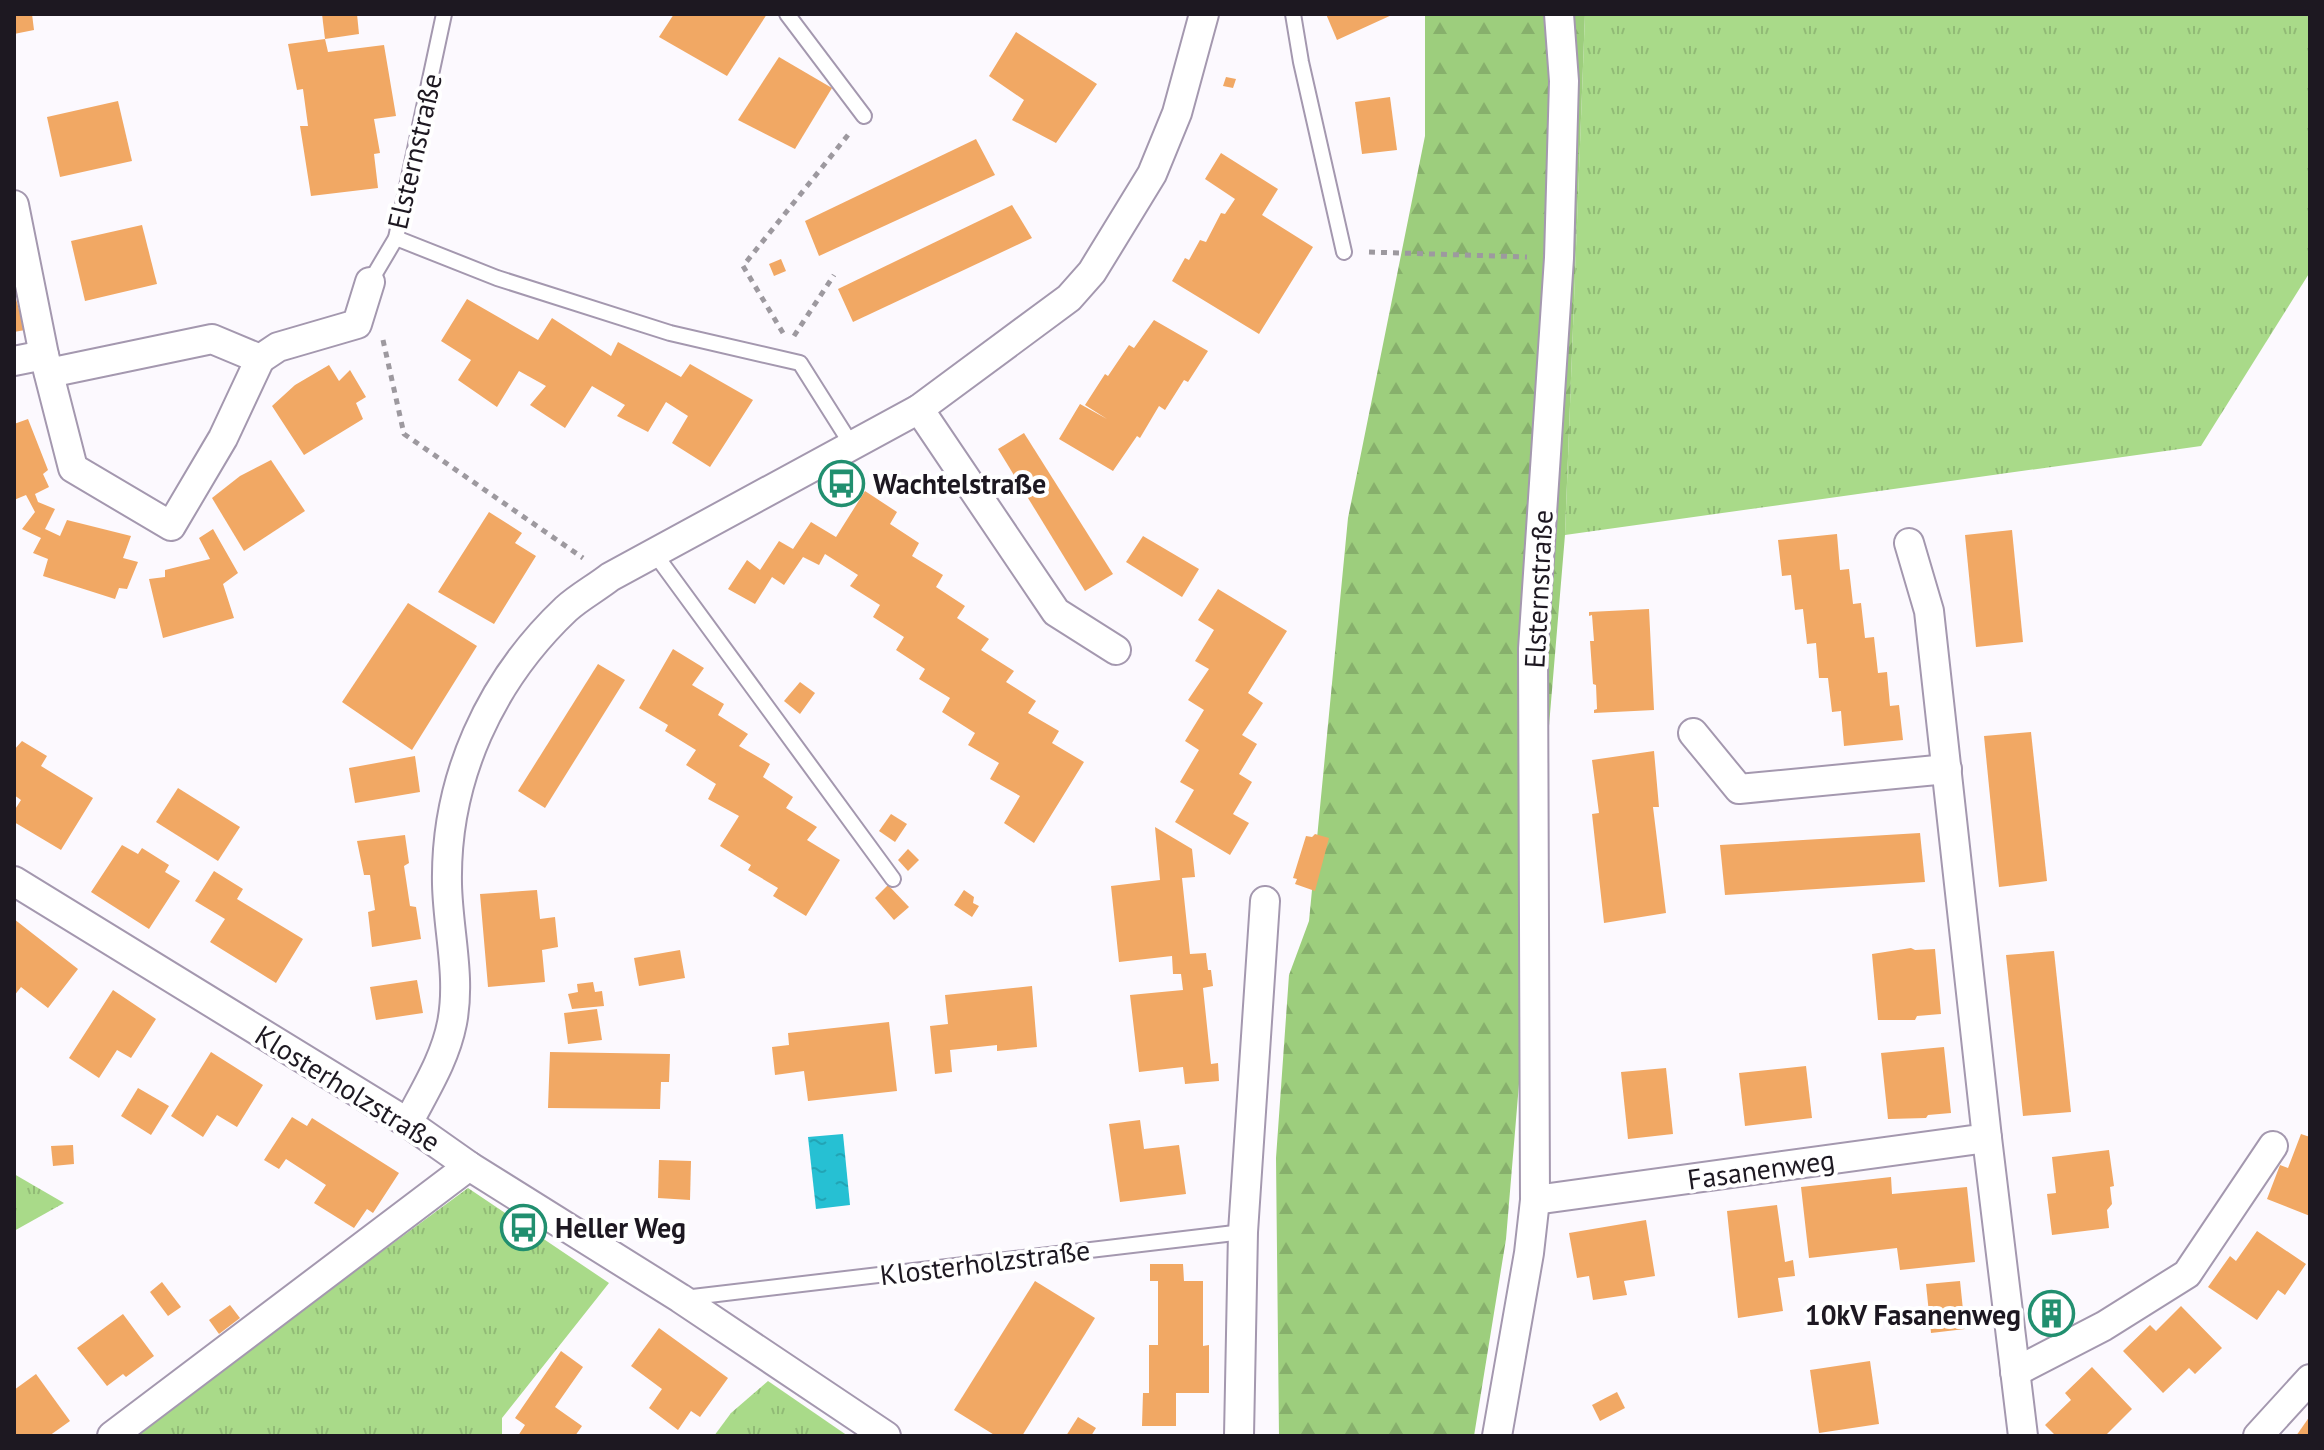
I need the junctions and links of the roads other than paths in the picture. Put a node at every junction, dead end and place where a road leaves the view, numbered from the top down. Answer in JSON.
{"nodes":[{"id":1,"x":444,"y":14,"type":"edge"},
{"id":2,"x":787,"y":14,"type":"edge"},
{"id":3,"x":1204,"y":14,"type":"edge"},
{"id":4,"x":1293,"y":14,"type":"edge"},
{"id":5,"x":1559,"y":14,"type":"edge"},
{"id":6,"x":864,"y":116,"type":"road end"},
{"id":7,"x":14,"y":205,"type":"edge"},
{"id":8,"x":396,"y":238,"type":"junction"},
{"id":9,"x":1344,"y":252,"type":"dead end"},
{"id":10,"x":370,"y":282,"type":"joint"},
{"id":11,"x":260,"y":359,"type":"junction"},
{"id":12,"x":14,"y":361,"type":"edge"},
{"id":13,"x":47,"y":364,"type":"junction"},
{"id":14,"x":919,"y":409,"type":"junction"},
{"id":15,"x":853,"y":447,"type":"junction"},
{"id":16,"x":1909,"y":543,"type":"dead end"},
{"id":17,"x":655,"y":554,"type":"junction"},
{"id":18,"x":1116,"y":650,"type":"dead end"},
{"id":19,"x":1693,"y":733,"type":"dead end"},
{"id":20,"x":1947,"y":769,"type":"junction"},
{"id":21,"x":893,"y":879,"type":"dead end"},
{"id":22,"x":14,"y":881,"type":"edge"},
{"id":23,"x":1265,"y":901,"type":"dead end"},
{"id":24,"x":408,"y":1123,"type":"junction"},
{"id":25,"x":1987,"y":1138,"type":"junction"},
{"id":26,"x":2273,"y":1146,"type":"dead end"},
{"id":27,"x":469,"y":1166,"type":"junction"},
{"id":28,"x":1535,"y":1200,"type":"junction"},
{"id":29,"x":1243,"y":1232,"type":"junction"},
{"id":30,"x":680,"y":1298,"type":"junction"},
{"id":31,"x":2015,"y":1372,"type":"junction"},
{"id":32,"x":2310,"y":1379,"type":"edge"},
{"id":33,"x":112,"y":1436,"type":"edge"},
{"id":34,"x":886,"y":1436,"type":"edge"},
{"id":35,"x":1239,"y":1436,"type":"edge"},
{"id":36,"x":1497,"y":1436,"type":"edge"},
{"id":37,"x":2023,"y":1436,"type":"edge"},
{"id":38,"x":2258,"y":1436,"type":"edge"}],
"edges":[{"from":1,"to":8,"type":"lane","name":"Elsternstraße"},
{"from":2,"to":6,"type":"lane"},
{"from":3,"to":14,"type":"street"},
{"from":4,"to":9,"type":"lane"},
{"from":5,"to":28,"type":"street","name":"Elsternstraße"},
{"from":7,"to":13,"type":"street"},
{"from":8,"to":10,"type":"lane","name":"Elsternstraße"},
{"from":8,"to":15,"type":"lane"},
{"from":10,"to":11,"type":"street"},
{"from":11,"to":13,"type":"street"},
{"from":11,"to":13,"type":"street"},
{"from":12,"to":13,"type":"street"},
{"from":14,"to":15,"type":"street"},
{"from":14,"to":18,"type":"street"},
{"from":15,"to":17,"type":"street"},
{"from":16,"to":20,"type":"street"},
{"from":17,"to":21,"type":"lane"},
{"from":17,"to":24,"type":"street"},
{"from":19,"to":20,"type":"street"},
{"from":20,"to":25,"type":"street"},
{"from":22,"to":24,"type":"street","name":"Klosterholzstraße"},
{"from":23,"to":29,"type":"street"},
{"from":24,"to":27,"type":"street","name":"Klosterholzstraße"},
{"from":25,"to":28,"type":"street","name":"Fasanenweg"},
{"from":25,"to":31,"type":"street"},
{"from":26,"to":31,"type":"street"},
{"from":27,"to":30,"type":"street","name":"Klosterholzstraße"},
{"from":27,"to":33,"type":"street"},
{"from":28,"to":36,"type":"street"},
{"from":29,"to":30,"type":"lane","name":"Klosterholzstraße"},
{"from":29,"to":35,"type":"street"},
{"from":30,"to":34,"type":"street","name":"Klosterholzstraße"},
{"from":31,"to":37,"type":"street"},
{"from":32,"to":38,"type":"street"}]}
